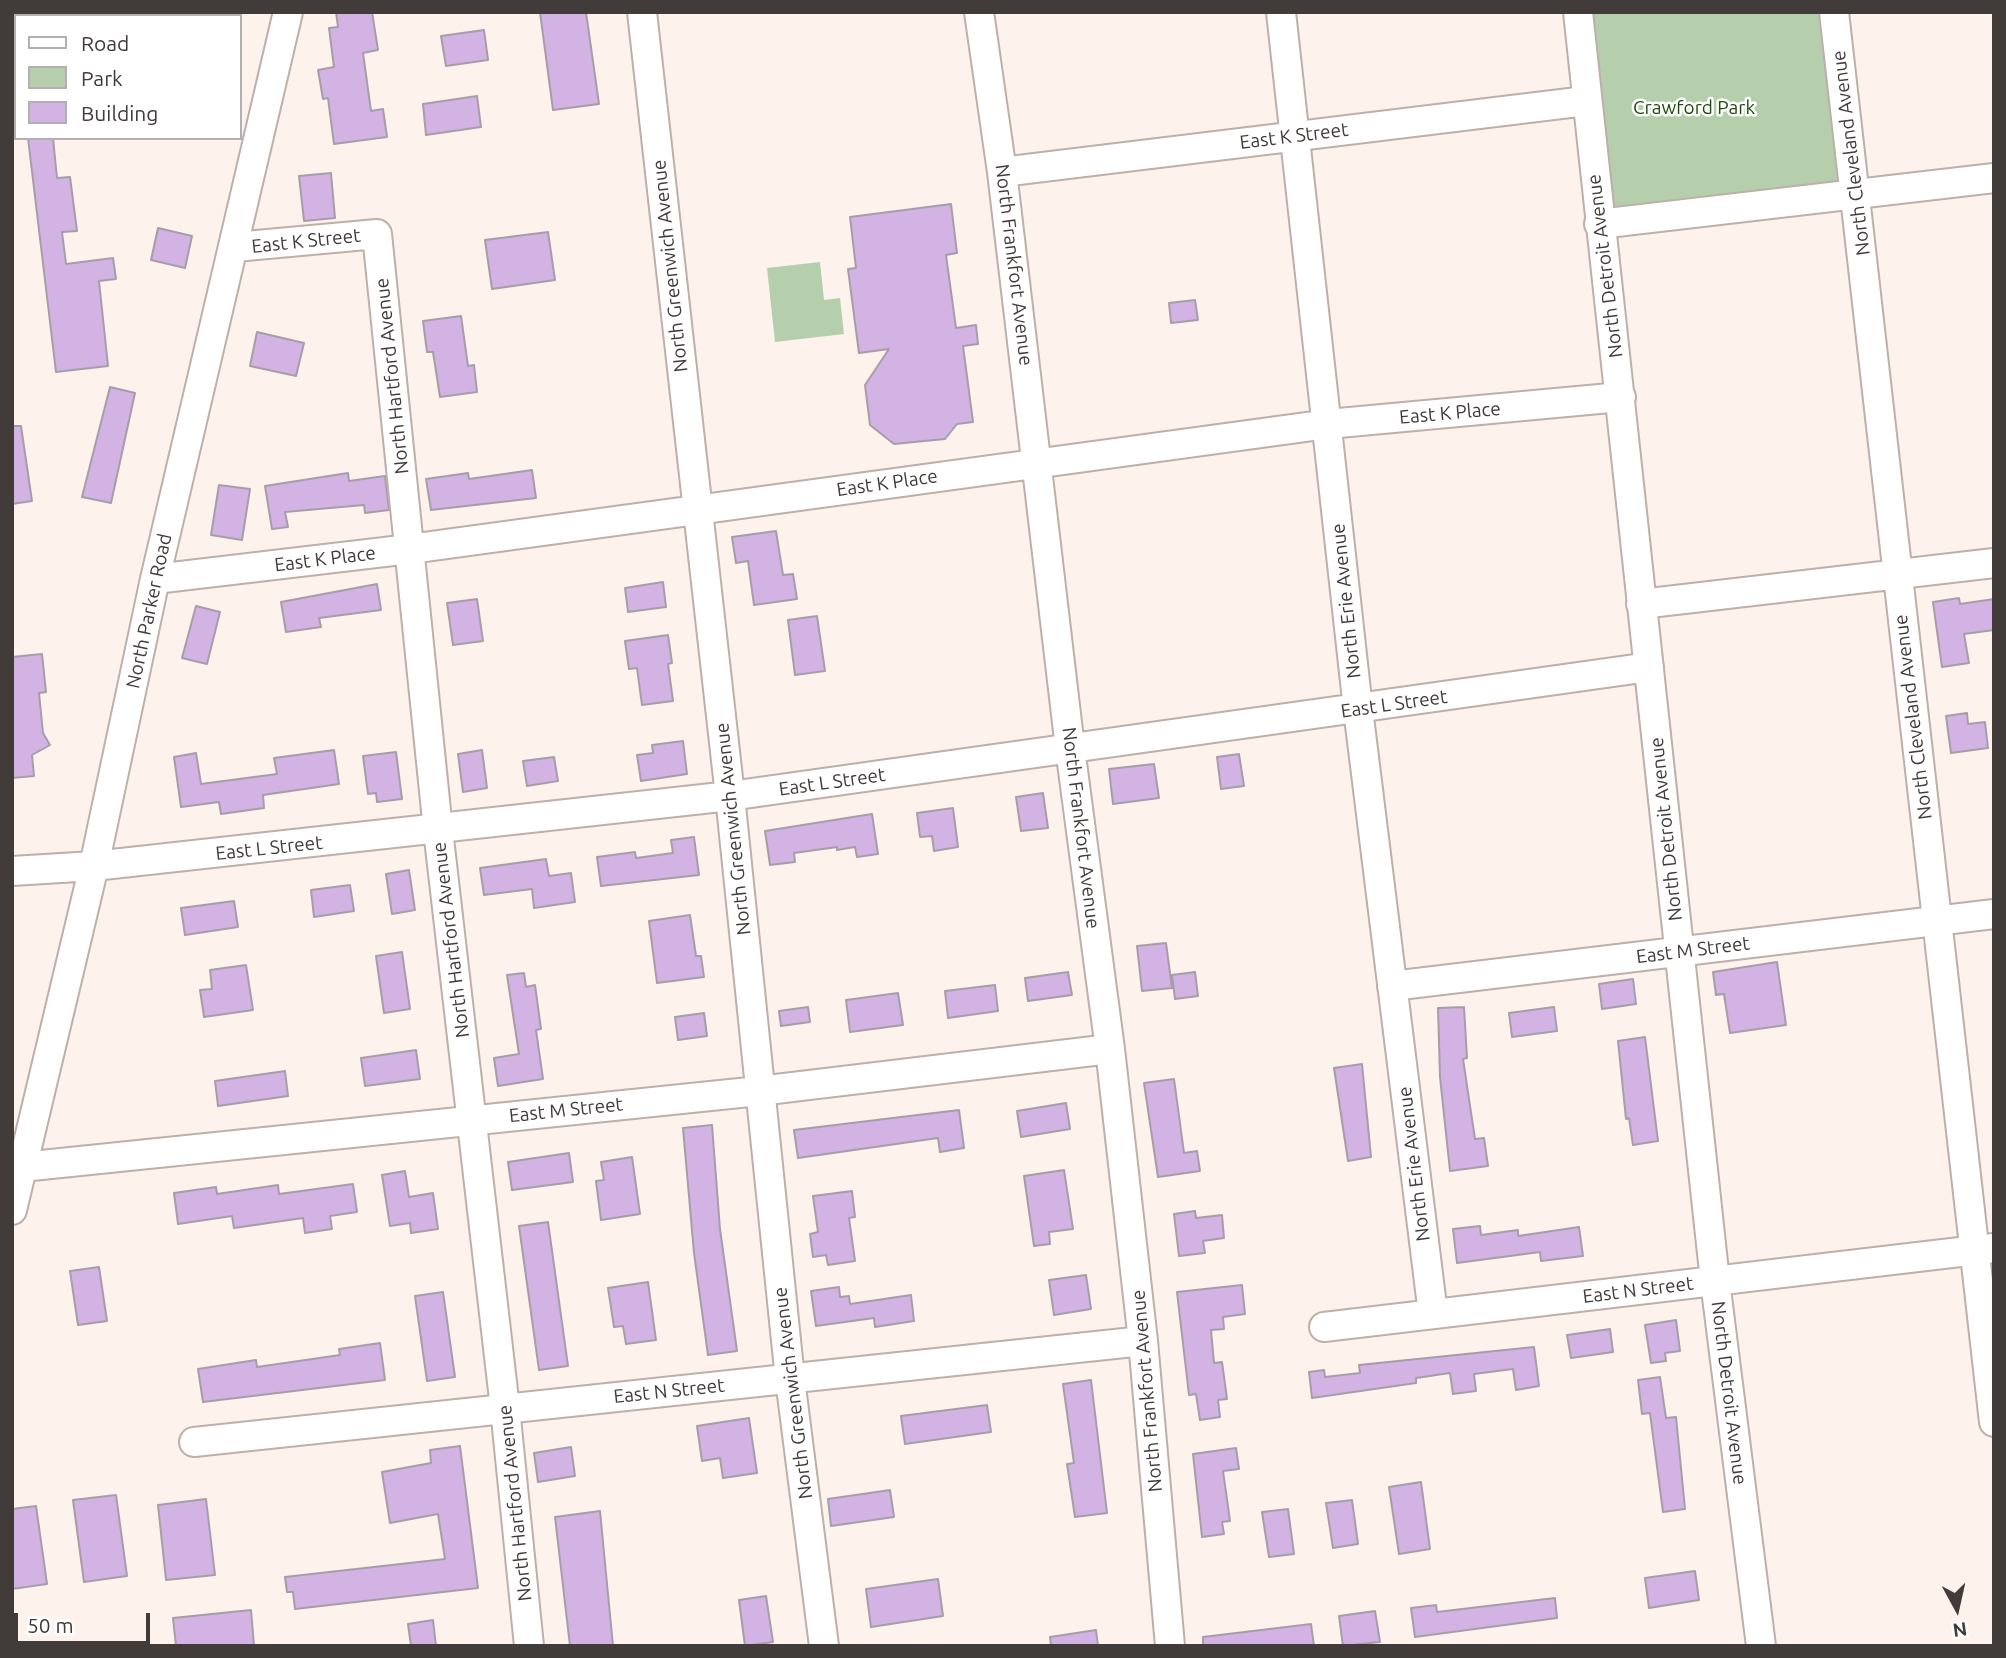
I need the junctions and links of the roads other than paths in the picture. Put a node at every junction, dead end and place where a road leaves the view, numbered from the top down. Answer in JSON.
{"nodes":[{"id":1,"x":288,"y":12,"type":"edge"},
{"id":2,"x":642,"y":12,"type":"edge"},
{"id":3,"x":979,"y":12,"type":"edge"},
{"id":4,"x":1281,"y":12,"type":"edge"},
{"id":5,"x":1578,"y":12,"type":"edge"},
{"id":6,"x":1834,"y":12,"type":"edge"},
{"id":7,"x":1586,"y":101,"type":"junction"},
{"id":8,"x":1292,"y":136,"type":"junction"},
{"id":9,"x":1003,"y":172,"type":"junction"},
{"id":10,"x":1994,"y":178,"type":"edge"},
{"id":11,"x":1857,"y":195,"type":"junction"},
{"id":12,"x":1599,"y":224,"type":"junction"},
{"id":13,"x":377,"y":234,"type":"joint"},
{"id":14,"x":235,"y":247,"type":"junction"},
{"id":15,"x":1621,"y":397,"type":"junction"},
{"id":16,"x":1328,"y":424,"type":"junction"},
{"id":17,"x":1038,"y":463,"type":"junction"},
{"id":18,"x":696,"y":509,"type":"junction"},
{"id":19,"x":411,"y":550,"type":"junction"},
{"id":20,"x":1994,"y":563,"type":"edge"},
{"id":21,"x":1896,"y":574,"type":"junction"},
{"id":22,"x":155,"y":579,"type":"junction"},
{"id":23,"x":1642,"y":604,"type":"junction"},
{"id":24,"x":1649,"y":667,"type":"junction"},
{"id":25,"x":1357,"y":709,"type":"junction"},
{"id":26,"x":1070,"y":748,"type":"junction"},
{"id":27,"x":730,"y":796,"type":"junction"},
{"id":28,"x":438,"y":830,"type":"junction"},
{"id":29,"x":94,"y":866,"type":"junction"},
{"id":30,"x":12,"y":871,"type":"edge"},
{"id":31,"x":1994,"y":914,"type":"edge"},
{"id":32,"x":1936,"y":922,"type":"junction"},
{"id":33,"x":1679,"y":952,"type":"junction"},
{"id":34,"x":1392,"y":986,"type":"junction"},
{"id":35,"x":1110,"y":1049,"type":"junction"},
{"id":36,"x":759,"y":1091,"type":"junction"},
{"id":37,"x":473,"y":1120,"type":"junction"},
{"id":38,"x":22,"y":1167,"type":"junction"},
{"id":39,"x":12,"y":1210,"type":"edge"},
{"id":40,"x":1984,"y":1249,"type":"edge"},
{"id":41,"x":1715,"y":1280,"type":"junction"},
{"id":42,"x":1433,"y":1314,"type":"junction"},
{"id":43,"x":1324,"y":1326,"type":"dead end"},
{"id":44,"x":1143,"y":1341,"type":"junction"},
{"id":45,"x":790,"y":1379,"type":"junction"},
{"id":46,"x":505,"y":1408,"type":"junction"},
{"id":47,"x":1994,"y":1422,"type":"edge"},
{"id":48,"x":194,"y":1442,"type":"dead end"},
{"id":49,"x":529,"y":1646,"type":"edge"},
{"id":50,"x":824,"y":1646,"type":"edge"},
{"id":51,"x":1170,"y":1646,"type":"edge"},
{"id":52,"x":1761,"y":1646,"type":"edge"}],
"edges":[{"from":1,"to":14,"type":"street","name":"North Parker Road"},
{"from":2,"to":18,"type":"street","name":"North Greenwich Avenue"},
{"from":3,"to":9,"type":"street","name":"North Frankfort Avenue"},
{"from":4,"to":8,"type":"street","name":"North Erie Avenue"},
{"from":5,"to":7,"type":"street","name":"North Detroit Avenue"},
{"from":6,"to":11,"type":"street","name":"North Cleveland Avenue"},
{"from":7,"to":8,"type":"street","name":"East K Street"},
{"from":7,"to":12,"type":"street","name":"North Detroit Avenue"},
{"from":8,"to":9,"type":"street","name":"East K Street"},
{"from":8,"to":16,"type":"street","name":"North Erie Avenue"},
{"from":9,"to":17,"type":"street","name":"North Frankfort Avenue"},
{"from":10,"to":11,"type":"street"},
{"from":11,"to":12,"type":"street"},
{"from":11,"to":21,"type":"street","name":"North Cleveland Avenue"},
{"from":12,"to":15,"type":"street","name":"North Detroit Avenue"},
{"from":13,"to":14,"type":"street","name":"East K Street"},
{"from":13,"to":19,"type":"street","name":"North Hartford Avenue"},
{"from":14,"to":22,"type":"street","name":"North Parker Road"},
{"from":15,"to":16,"type":"street","name":"East K Place"},
{"from":15,"to":23,"type":"street","name":"North Detroit Avenue"},
{"from":16,"to":17,"type":"street","name":"East K Place"},
{"from":16,"to":25,"type":"street","name":"North Erie Avenue"},
{"from":17,"to":18,"type":"street","name":"East K Place"},
{"from":17,"to":26,"type":"street","name":"North Frankfort Avenue"},
{"from":18,"to":19,"type":"street","name":"East K Place"},
{"from":18,"to":27,"type":"street","name":"North Greenwich Avenue"},
{"from":19,"to":22,"type":"street","name":"East K Place"},
{"from":19,"to":28,"type":"street","name":"North Hartford Avenue"},
{"from":20,"to":21,"type":"street"},
{"from":21,"to":23,"type":"street"},
{"from":21,"to":32,"type":"street","name":"North Cleveland Avenue"},
{"from":22,"to":29,"type":"street","name":"North Parker Road"},
{"from":23,"to":24,"type":"street","name":"North Detroit Avenue"},
{"from":24,"to":25,"type":"street","name":"East L Street"},
{"from":24,"to":33,"type":"street","name":"North Detroit Avenue"},
{"from":25,"to":26,"type":"street","name":"East L Street"},
{"from":25,"to":34,"type":"street","name":"North Erie Avenue"},
{"from":26,"to":27,"type":"street","name":"East L Street"},
{"from":26,"to":35,"type":"street","name":"North Frankfort Avenue"},
{"from":27,"to":28,"type":"street","name":"East L Street"},
{"from":27,"to":36,"type":"street","name":"North Greenwich Avenue"},
{"from":28,"to":29,"type":"street","name":"East L Street"},
{"from":28,"to":37,"type":"street","name":"North Hartford Avenue"},
{"from":29,"to":30,"type":"street","name":"East L Street"},
{"from":29,"to":38,"type":"street","name":"North Parker Road"},
{"from":31,"to":32,"type":"street","name":"East M Street"},
{"from":32,"to":33,"type":"street","name":"East M Street"},
{"from":32,"to":40,"type":"street","name":"North Cleveland Avenue"},
{"from":33,"to":34,"type":"street","name":"East M Street"},
{"from":33,"to":41,"type":"street","name":"North Detroit Avenue"},
{"from":34,"to":42,"type":"street","name":"North Erie Avenue"},
{"from":35,"to":36,"type":"street","name":"East M Street"},
{"from":35,"to":44,"type":"street","name":"North Frankfort Avenue"},
{"from":36,"to":37,"type":"street","name":"East M Street"},
{"from":36,"to":45,"type":"street","name":"North Greenwich Avenue"},
{"from":37,"to":38,"type":"street","name":"East M Street"},
{"from":37,"to":46,"type":"street","name":"North Hartford Avenue"},
{"from":38,"to":39,"type":"street","name":"North Parker Road"},
{"from":40,"to":41,"type":"street","name":"East N Street"},
{"from":40,"to":47,"type":"street","name":"North Cleveland Avenue"},
{"from":41,"to":42,"type":"street","name":"East N Street"},
{"from":41,"to":52,"type":"street","name":"North Detroit Avenue"},
{"from":42,"to":43,"type":"street","name":"East N Street"},
{"from":44,"to":45,"type":"street","name":"East N Street"},
{"from":44,"to":51,"type":"street","name":"North Frankfort Avenue"},
{"from":45,"to":46,"type":"street","name":"East N Street"},
{"from":45,"to":50,"type":"street","name":"North Greenwich Avenue"},
{"from":46,"to":48,"type":"street","name":"East N Street"},
{"from":46,"to":49,"type":"street","name":"North Hartford Avenue"}]}
